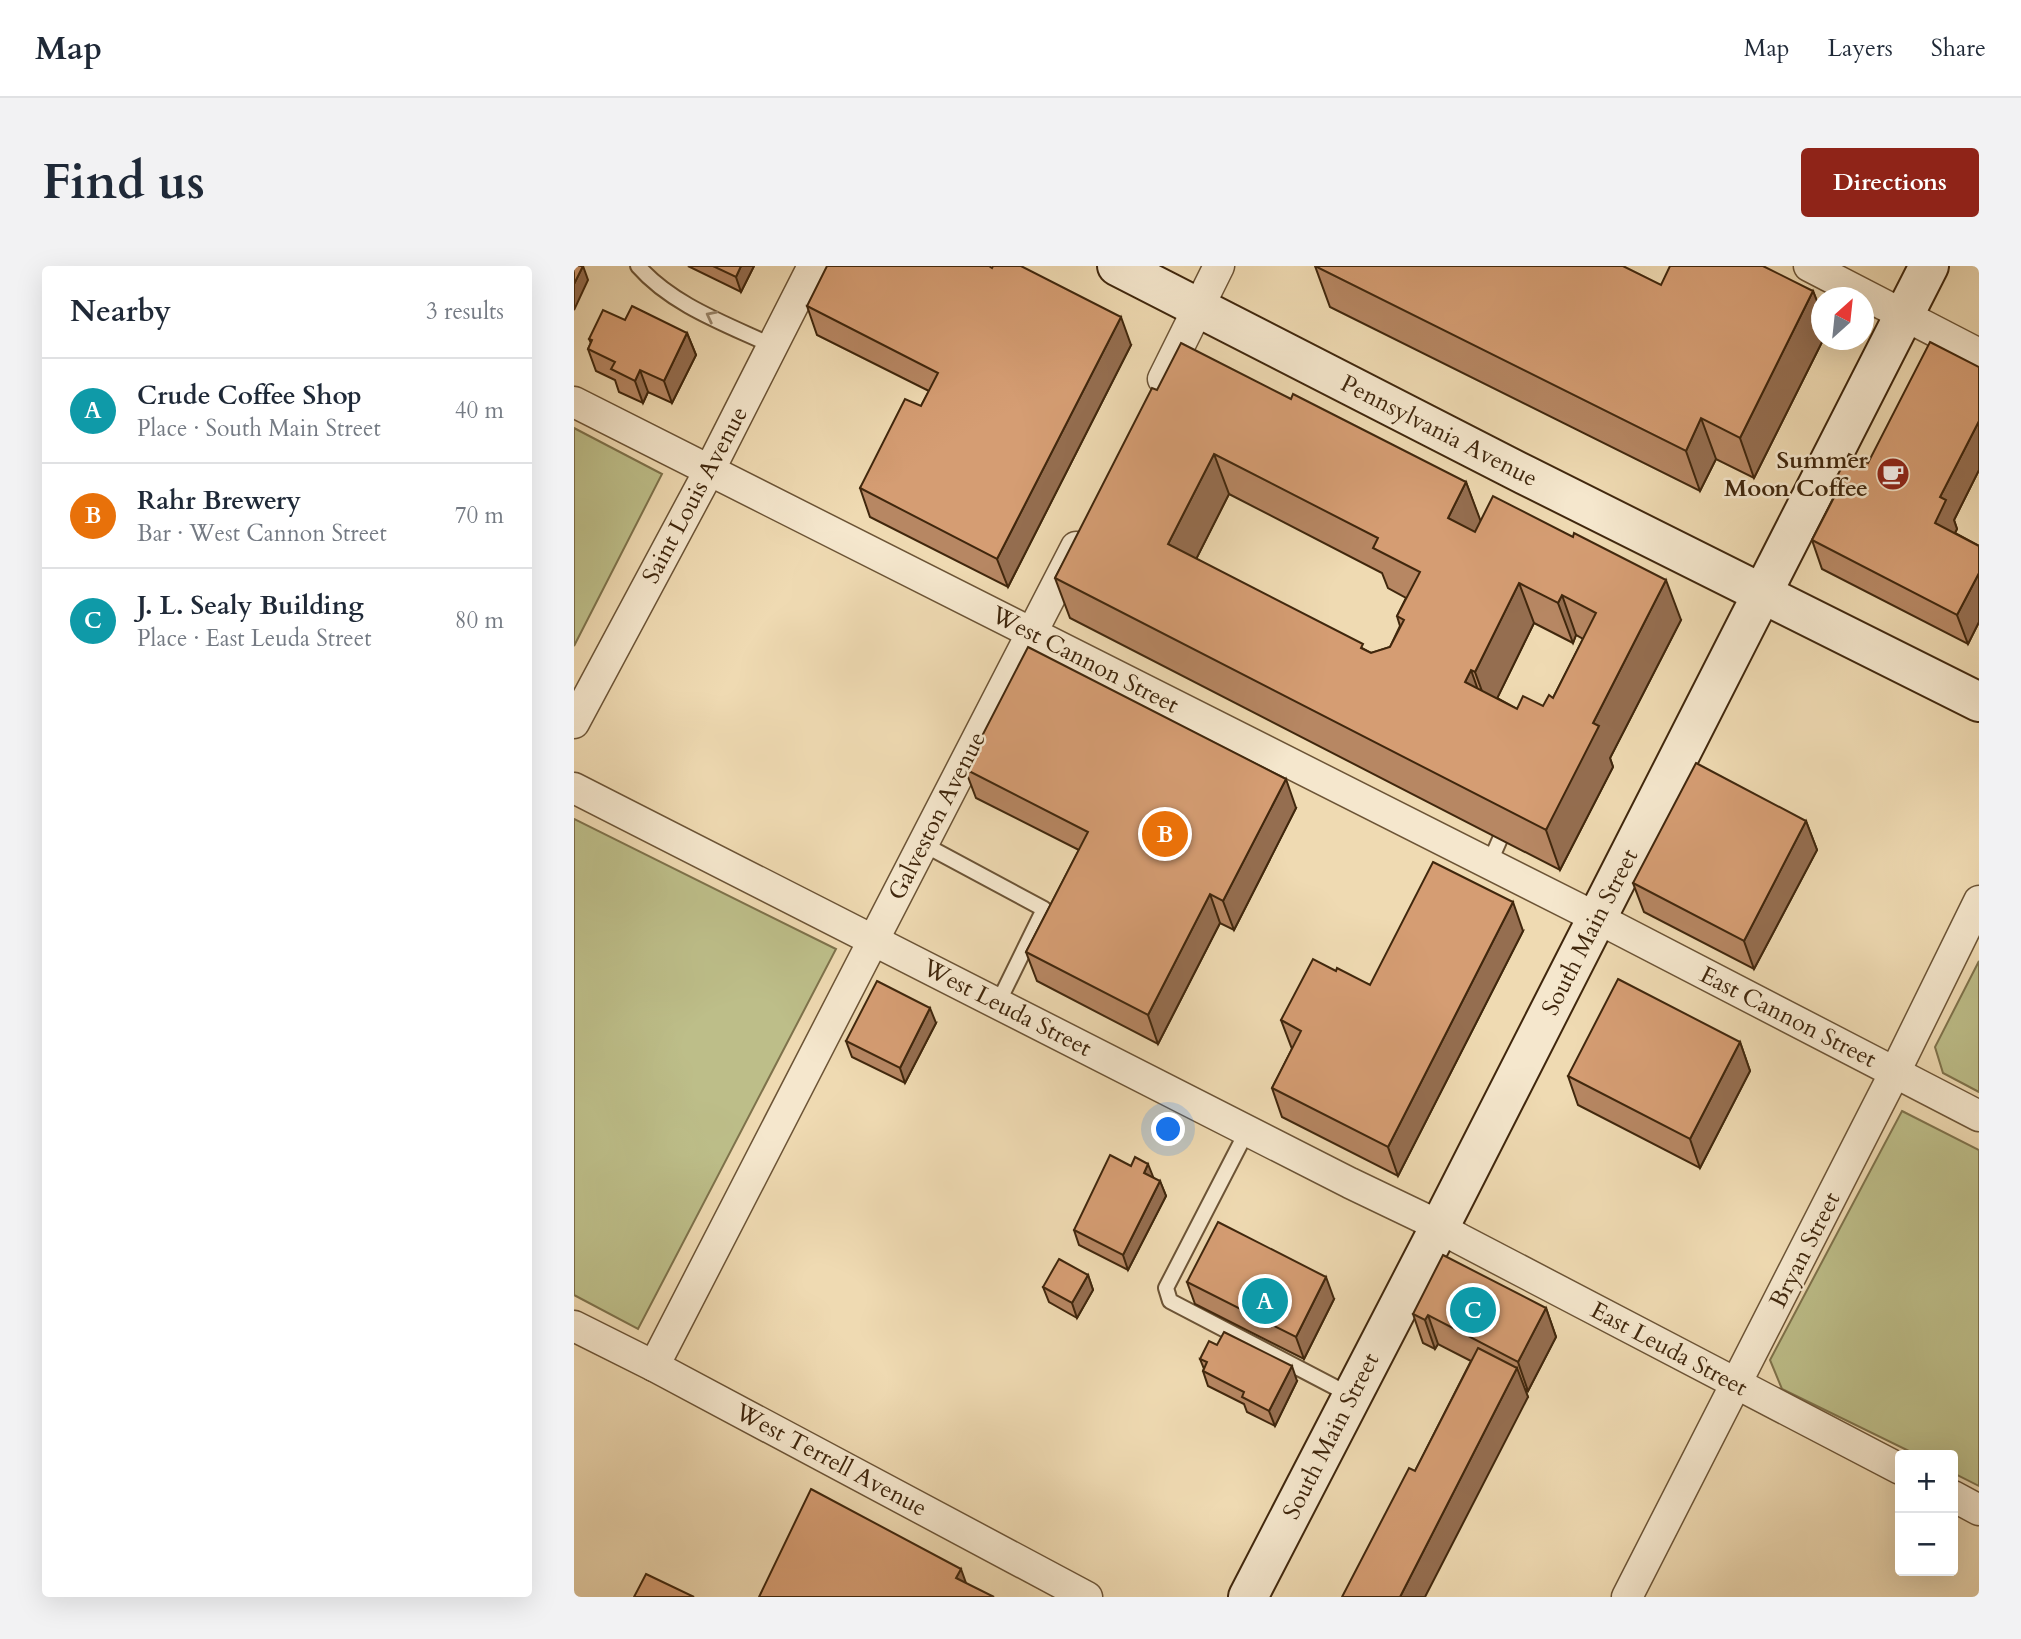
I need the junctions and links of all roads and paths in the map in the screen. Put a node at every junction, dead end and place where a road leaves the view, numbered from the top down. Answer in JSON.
{"nodes":[{"id":1,"x":638,"y":266,"type":"edge"},
{"id":2,"x":813,"y":266,"type":"edge"},
{"id":3,"x":1117,"y":266,"type":"edge"},
{"id":4,"x":1219,"y":266,"type":"edge"},
{"id":5,"x":1809,"y":266,"type":"edge"},
{"id":6,"x":1930,"y":266,"type":"edge"},
{"id":7,"x":1199,"y":309,"type":"junction"},
{"id":8,"x":1904,"y":317,"type":"junction"},
{"id":9,"x":773,"y":346,"type":"junction"},
{"id":10,"x":1977,"y":347,"type":"edge"},
{"id":11,"x":574,"y":402,"type":"edge"},
{"id":12,"x":1148,"y":408,"type":"edge"},
{"id":13,"x":709,"y":471,"type":"junction"},
{"id":14,"x":1086,"y":527,"type":"edge"},
{"id":15,"x":1763,"y":593,"type":"junction"},
{"id":16,"x":1031,"y":634,"type":"junction"},
{"id":17,"x":1979,"y":702,"type":"edge"},
{"id":18,"x":574,"y":723,"type":"edge"},
{"id":19,"x":574,"y":788,"type":"edge"},
{"id":20,"x":923,"y":844,"type":"junction"},
{"id":21,"x":1979,"y":901,"type":"edge"},
{"id":22,"x":1597,"y":918,"type":"junction"},
{"id":23,"x":873,"y":940,"type":"junction"},
{"id":24,"x":998,"y":1003,"type":"junction"},
{"id":25,"x":1895,"y":1072,"type":"junction"},
{"id":26,"x":1979,"y":1116,"type":"edge"},
{"id":27,"x":1247,"y":1131,"type":"junction"},
{"id":28,"x":1439,"y":1228,"type":"junction"},
{"id":29,"x":574,"y":1326,"type":"edge"},
{"id":30,"x":654,"y":1366,"type":"junction"},
{"id":31,"x":1737,"y":1384,"type":"junction"},
{"id":32,"x":1352,"y":1396,"type":"junction"},
{"id":33,"x":1895,"y":1466,"type":"edge"},
{"id":34,"x":1958,"y":1499,"type":"edge"},
{"id":35,"x":1979,"y":1510,"type":"edge"},
{"id":36,"x":1087,"y":1597,"type":"edge"},
{"id":37,"x":1248,"y":1597,"type":"edge"},
{"id":38,"x":1627,"y":1597,"type":"edge"}],
"edges":[{"from":9,"to":1,"type":"lane","one_way":true},
{"from":2,"to":9,"type":"street","name":"Saint Louis Avenue"},
{"from":3,"to":7,"type":"street","name":"Pennsylvania Avenue"},
{"from":4,"to":7,"type":"street"},
{"from":5,"to":8,"type":"street"},
{"from":6,"to":8,"type":"street","name":"South Main Street"},
{"from":7,"to":12,"type":"street"},
{"from":7,"to":15,"type":"street","name":"Pennsylvania Avenue"},
{"from":8,"to":10,"type":"street"},
{"from":8,"to":15,"type":"street","name":"South Main Street"},
{"from":9,"to":13,"type":"street","name":"Saint Louis Avenue"},
{"from":11,"to":13,"type":"street","name":"West Cannon Street"},
{"from":13,"to":16,"type":"street","name":"West Cannon Street"},
{"from":13,"to":18,"type":"street","name":"Saint Louis Avenue"},
{"from":14,"to":16,"type":"street","name":"Galveston Avenue"},
{"from":15,"to":17,"type":"street","name":"Pennsylvania Avenue"},
{"from":15,"to":22,"type":"street","name":"South Main Street"},
{"from":16,"to":20,"type":"street","name":"Galveston Avenue"},
{"from":16,"to":22,"type":"street","name":"West Cannon Street"},
{"from":19,"to":23,"type":"street","name":"West Leuda Street"},
{"from":20,"to":23,"type":"street","name":"Galveston Avenue"},
{"from":20,"to":24,"type":"lane"},
{"from":21,"to":25,"type":"street","name":"Bryan Street"},
{"from":22,"to":25,"type":"street","name":"East Cannon Street"},
{"from":22,"to":28,"type":"street","name":"South Main Street"},
{"from":23,"to":24,"type":"street","name":"West Leuda Street"},
{"from":23,"to":30,"type":"street","name":"Galveston Avenue"},
{"from":24,"to":27,"type":"street","name":"West Leuda Street"},
{"from":25,"to":26,"type":"street","name":"East Cannon Street"},
{"from":25,"to":31,"type":"street","name":"Bryan Street"},
{"from":27,"to":28,"type":"street","name":"West Leuda Street"},
{"from":27,"to":32,"type":"lane"},
{"from":28,"to":31,"type":"street","name":"East Leuda Street"},
{"from":28,"to":32,"type":"street","name":"South Main Street"},
{"from":29,"to":30,"type":"street","name":"West Terrell Avenue"},
{"from":30,"to":36,"type":"street","name":"West Terrell Avenue"},
{"from":31,"to":33,"type":"street","name":"East Leuda Street"},
{"from":31,"to":38,"type":"street","name":"Bryan Street"},
{"from":32,"to":37,"type":"street","name":"South Main Street"},
{"from":34,"to":35,"type":"street"}]}
